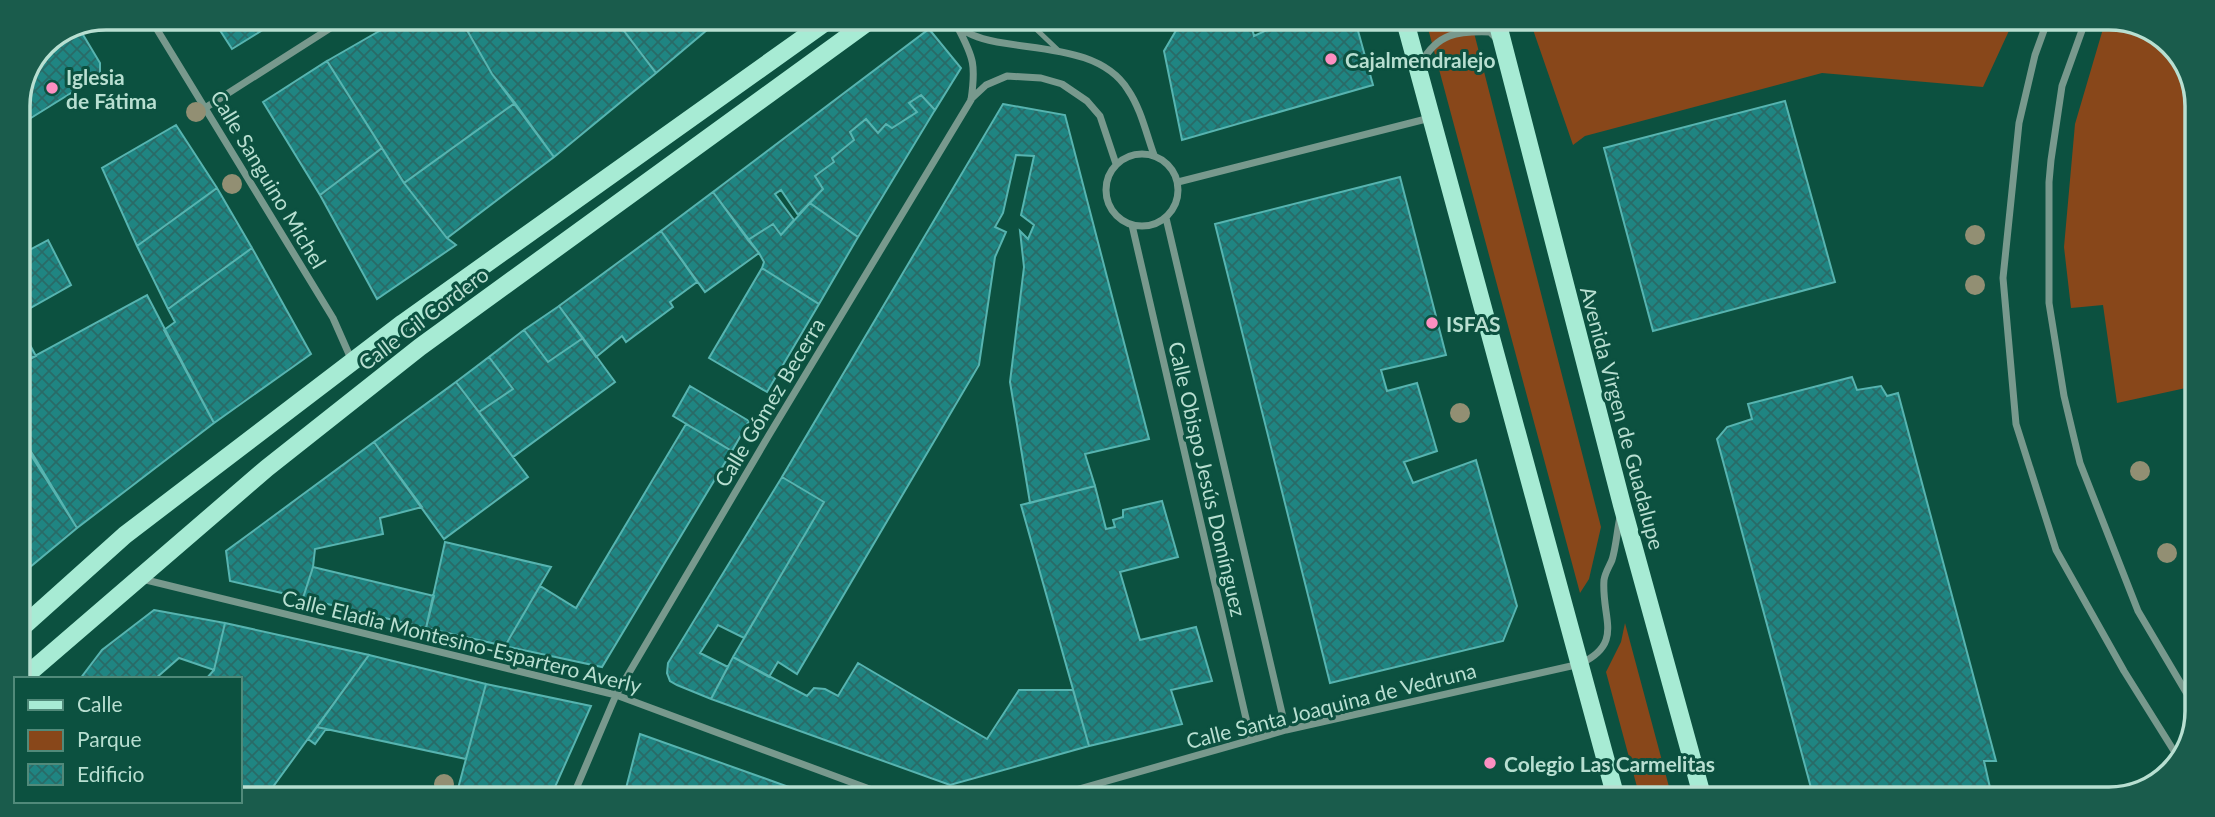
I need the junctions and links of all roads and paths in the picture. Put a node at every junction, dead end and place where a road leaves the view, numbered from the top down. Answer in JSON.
{"nodes":[{"id":1,"x":157,"y":30,"type":"edge"},
{"id":2,"x":327,"y":30,"type":"edge"},
{"id":3,"x":857,"y":30,"type":"edge"},
{"id":4,"x":959,"y":30,"type":"edge"},
{"id":5,"x":963,"y":30,"type":"edge"},
{"id":6,"x":1037,"y":30,"type":"edge"},
{"id":7,"x":1407,"y":30,"type":"edge"},
{"id":8,"x":1500,"y":30,"type":"edge"},
{"id":9,"x":2044,"y":30,"type":"edge"},
{"id":10,"x":2082,"y":30,"type":"edge"},
{"id":11,"x":813,"y":31,"type":"edge"},
{"id":12,"x":1505,"y":47,"type":"junction"},
{"id":13,"x":1058,"y":50,"type":"junction"},
{"id":14,"x":1418,"y":68,"type":"junction"},
{"id":15,"x":971,"y":100,"type":"junction"},
{"id":16,"x":205,"y":108,"type":"junction"},
{"id":17,"x":1430,"y":118,"type":"junction"},
{"id":18,"x":1154,"y":155,"type":"junction"},
{"id":19,"x":1116,"y":164,"type":"junction"},
{"id":20,"x":1178,"y":182,"type":"junction"},
{"id":21,"x":1166,"y":219,"type":"junction"},
{"id":22,"x":1132,"y":225,"type":"junction"},
{"id":23,"x":353,"y":362,"type":"junction"},
{"id":24,"x":1622,"y":505,"type":"junction"},
{"id":25,"x":138,"y":578,"type":"junction"},
{"id":26,"x":30,"y":620,"type":"edge"},
{"id":27,"x":1580,"y":664,"type":"junction"},
{"id":28,"x":30,"y":672,"type":"edge"},
{"id":29,"x":2185,"y":690,"type":"edge"},
{"id":30,"x":616,"y":695,"type":"junction"},
{"id":31,"x":1286,"y":730,"type":"junction"},
{"id":32,"x":1251,"y":740,"type":"junction"},
{"id":33,"x":2174,"y":751,"type":"edge"},
{"id":34,"x":577,"y":787,"type":"edge"},
{"id":35,"x":864,"y":787,"type":"edge"},
{"id":36,"x":1086,"y":787,"type":"edge"},
{"id":37,"x":1613,"y":787,"type":"edge"},
{"id":38,"x":1700,"y":787,"type":"edge"}],
"edges":[{"from":1,"to":16,"type":"street","name":"Calle Sanguino Michel"},
{"from":2,"to":16,"type":"street"},
{"from":3,"to":25,"type":"main road","name":"Calle Gil Cordero"},
{"from":4,"to":15,"type":"street","name":"Calle Gómez Becerra"},
{"from":5,"to":13,"type":"street"},
{"from":6,"to":13,"type":"lane"},
{"from":7,"to":14,"type":"main road"},
{"from":8,"to":12,"type":"main road","name":"Avenida Virgen de Guadalupe"},
{"from":9,"to":33,"type":"street"},
{"from":10,"to":29,"type":"street"},
{"from":11,"to":23,"type":"main road","name":"Calle Gil Cordero"},
{"from":12,"to":14,"type":"street"},
{"from":12,"to":24,"type":"main road","name":"Avenida Virgen de Guadalupe"},
{"from":13,"to":18,"type":"street"},
{"from":14,"to":17,"type":"main road"},
{"from":15,"to":19,"type":"street"},
{"from":15,"to":30,"type":"street","name":"Calle Gómez Becerra"},
{"from":16,"to":23,"type":"street","name":"Calle Sanguino Michel"},
{"from":17,"to":20,"type":"street"},
{"from":17,"to":27,"type":"main road"},
{"from":18,"to":19,"type":"street"},
{"from":18,"to":20,"type":"street"},
{"from":19,"to":22,"type":"street"},
{"from":20,"to":21,"type":"street"},
{"from":21,"to":22,"type":"street"},
{"from":21,"to":31,"type":"street","name":"Calle Obispo Jesús Domínguez"},
{"from":22,"to":32,"type":"street","name":"Calle Obispo Jesús Domínguez"},
{"from":23,"to":26,"type":"main road","name":"Calle Gil Cordero"},
{"from":24,"to":27,"type":"street"},
{"from":24,"to":38,"type":"main road","name":"Avenida Virgen de Guadalupe"},
{"from":25,"to":28,"type":"main road","name":"Calle Gil Cordero"},
{"from":25,"to":30,"type":"street","name":"Calle Eladia Montesino-Espartero Averly"},
{"from":27,"to":31,"type":"street","name":"Calle Santa Joaquina de Vedruna"},
{"from":27,"to":37,"type":"main road"},
{"from":30,"to":34,"type":"street","name":"Calle Gómez Becerra"},
{"from":30,"to":35,"type":"street","name":"Calle Eladia Montesino-Espartero Averly"},
{"from":31,"to":32,"type":"street","name":"Calle Santa Joaquina de Vedruna"},
{"from":32,"to":36,"type":"street","name":"Calle Santa Joaquina de Vedruna"}]}
